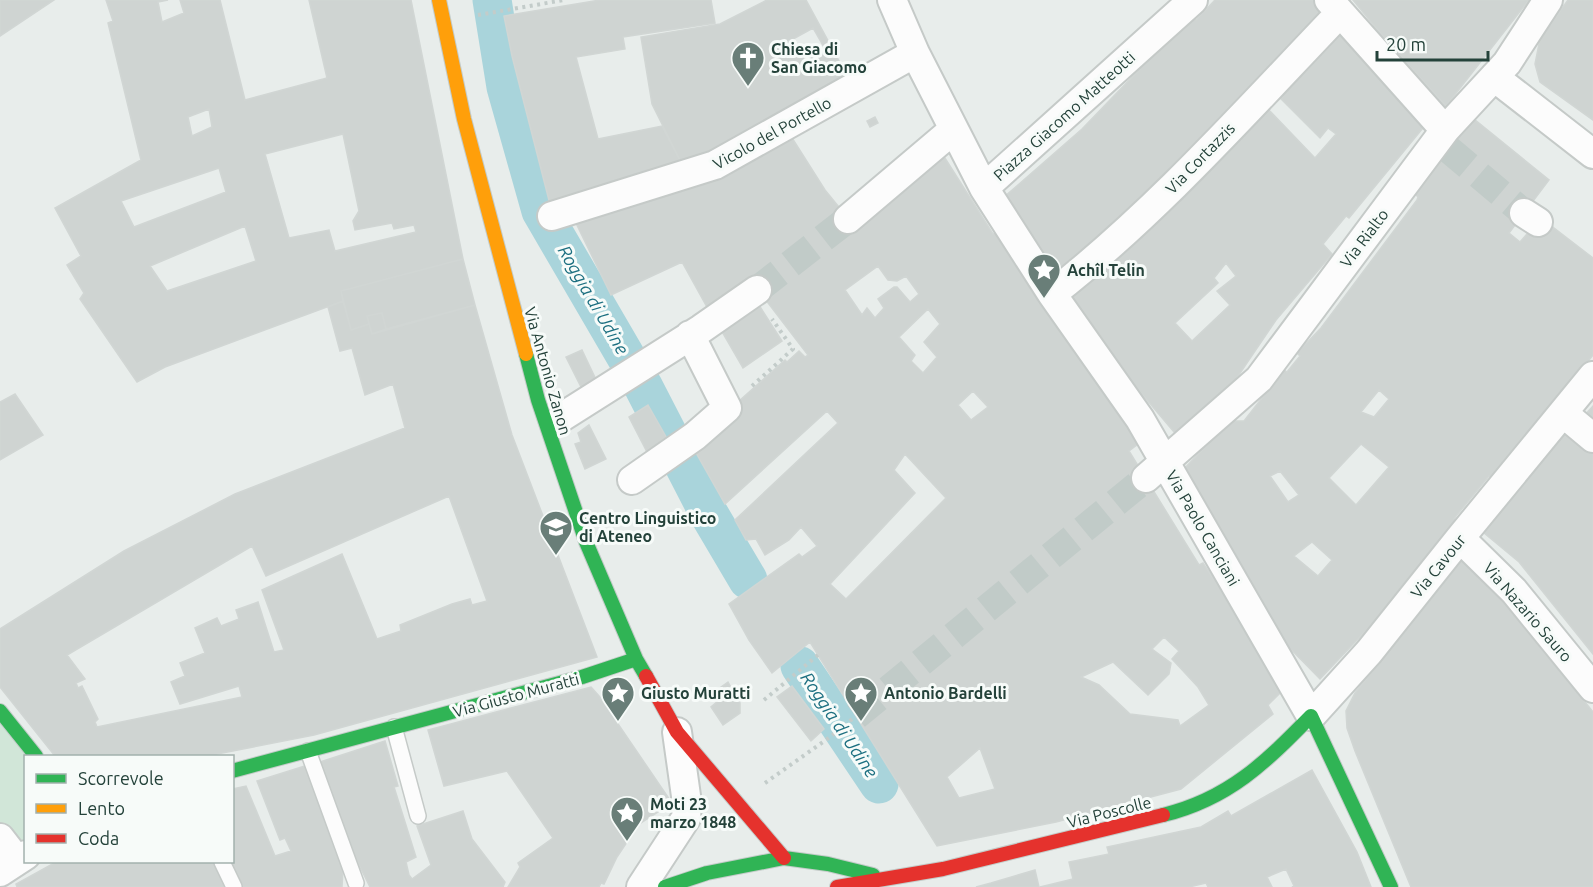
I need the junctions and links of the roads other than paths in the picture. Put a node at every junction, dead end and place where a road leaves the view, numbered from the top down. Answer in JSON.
{"nodes":[{"id":1,"x":439,"y":0,"type":"edge"},
{"id":2,"x":892,"y":0,"type":"edge"},
{"id":3,"x":1193,"y":0,"type":"edge"},
{"id":4,"x":1548,"y":0,"type":"edge"},
{"id":5,"x":1334,"y":7,"type":"edge"},
{"id":6,"x":915,"y":53,"type":"junction"},
{"id":7,"x":1494,"y":77,"type":"junction"},
{"id":8,"x":953,"y":130,"type":"junction"},
{"id":9,"x":1443,"y":139,"type":"junction"},
{"id":10,"x":1593,"y":154,"type":"edge"},
{"id":11,"x":984,"y":188,"type":"junction"},
{"id":12,"x":552,"y":216,"type":"dead end"},
{"id":13,"x":848,"y":219,"type":"tunnel mouth"},
{"id":14,"x":756,"y":291,"type":"tunnel mouth"},
{"id":15,"x":1052,"y":294,"type":"junction"},
{"id":16,"x":690,"y":335,"type":"junction"},
{"id":17,"x":1593,"y":376,"type":"edge"},
{"id":18,"x":1563,"y":413,"type":"junction"},
{"id":19,"x":562,"y":417,"type":"dead end"},
{"id":20,"x":1593,"y":438,"type":"edge"},
{"id":21,"x":1155,"y":469,"type":"junction"},
{"id":22,"x":632,"y":480,"type":"dead end"},
{"id":23,"x":1460,"y":538,"type":"junction"},
{"id":24,"x":636,"y":659,"type":"junction"},
{"id":25,"x":1593,"y":688,"type":"edge"},
{"id":26,"x":0,"y":711,"type":"edge"},
{"id":27,"x":1311,"y":716,"type":"junction"},
{"id":28,"x":394,"y":727,"type":"junction"},
{"id":29,"x":677,"y":732,"type":"junction"},
{"id":30,"x":308,"y":751,"type":"junction"},
{"id":31,"x":35,"y":755,"type":"edge"},
{"id":32,"x":234,"y":770,"type":"edge"},
{"id":33,"x":418,"y":816,"type":"dead end"},
{"id":34,"x":784,"y":858,"type":"junction"},
{"id":35,"x":223,"y":863,"type":"edge"},
{"id":36,"x":357,"y":882,"type":"dead end"},
{"id":37,"x":888,"y":883,"type":"edge"},
{"id":38,"x":234,"y":887,"type":"edge"},
{"id":39,"x":640,"y":887,"type":"edge"},
{"id":40,"x":665,"y":887,"type":"edge"},
{"id":41,"x":837,"y":887,"type":"edge"},
{"id":42,"x":1391,"y":887,"type":"edge"}],
"edges":[{"from":1,"to":24,"type":"street","name":"Via Antonio Zanon"},
{"from":2,"to":6,"type":"street","name":"Piazza Giacomo Matteotti"},
{"from":3,"to":11,"type":"street","name":"Piazza Giacomo Matteotti"},
{"from":4,"to":7,"type":"street","name":"Via Rialto"},
{"from":5,"to":9,"type":"street"},
{"from":5,"to":15,"type":"street","name":"Via Cortazzis"},
{"from":6,"to":8,"type":"street","name":"Piazza Giacomo Matteotti"},
{"from":6,"to":12,"type":"street","name":"Vicolo del Portello"},
{"from":7,"to":9,"type":"street","name":"Via Rialto"},
{"from":7,"to":10,"type":"street"},
{"from":8,"to":11,"type":"street","name":"Piazza Giacomo Matteotti"},
{"from":8,"to":13,"type":"street"},
{"from":9,"to":21,"type":"street","name":"Via Rialto"},
{"from":11,"to":15,"type":"street","name":"Via Paolo Canciani"},
{"from":14,"to":16,"type":"street"},
{"from":15,"to":21,"type":"street","name":"Via Paolo Canciani"},
{"from":16,"to":19,"type":"street"},
{"from":16,"to":22,"type":"street"},
{"from":17,"to":18,"type":"street","name":"Via Cavour"},
{"from":18,"to":20,"type":"street"},
{"from":18,"to":23,"type":"street","name":"Via Cavour"},
{"from":21,"to":27,"type":"street","name":"Via Paolo Canciani"},
{"from":23,"to":25,"type":"street","name":"Via Nazario Sauro"},
{"from":23,"to":27,"type":"street","name":"Via Cavour"},
{"from":24,"to":28,"type":"street","name":"Via Giusto Muratti"},
{"from":24,"to":29,"type":"street","name":"Via Antonio Zanon"},
{"from":26,"to":31,"type":"street"},
{"from":27,"to":37,"type":"street","name":"Via Poscolle"},
{"from":27,"to":42,"type":"street","name":"Via Paolo Canciani"},
{"from":28,"to":30,"type":"street","name":"Via Giusto Muratti"},
{"from":28,"to":33,"type":"lane"},
{"from":29,"to":34,"type":"street","name":"Via Antonio Zanon"},
{"from":29,"to":39,"type":"street"},
{"from":30,"to":32,"type":"street","name":"Via Giusto Muratti"},
{"from":30,"to":36,"type":"lane"},
{"from":34,"to":37,"type":"street"},
{"from":34,"to":40,"type":"street"},
{"from":35,"to":38,"type":"lane"},
{"from":37,"to":41,"type":"street","name":"Via Poscolle"}]}
